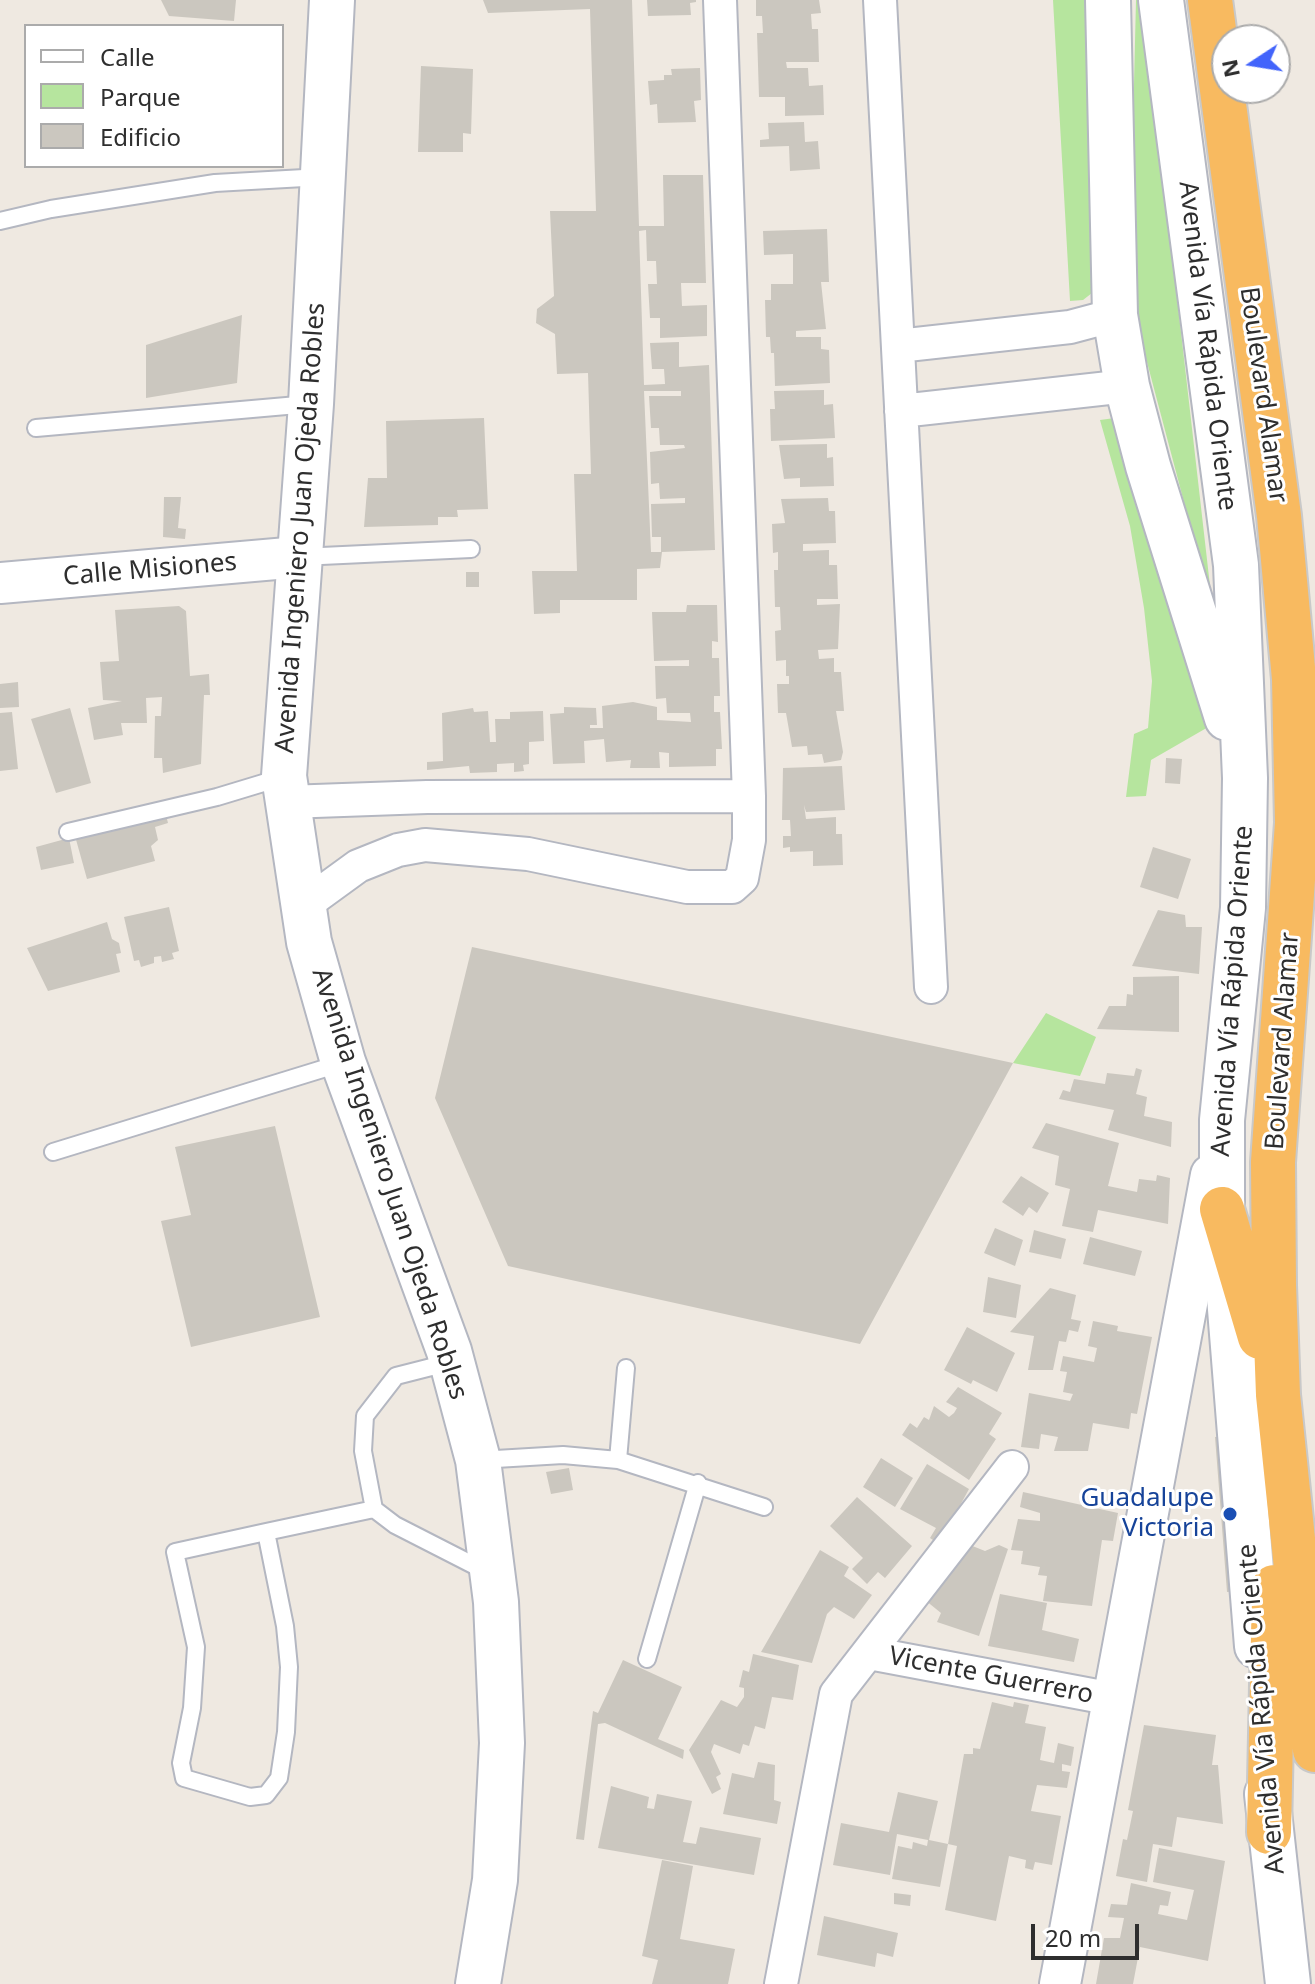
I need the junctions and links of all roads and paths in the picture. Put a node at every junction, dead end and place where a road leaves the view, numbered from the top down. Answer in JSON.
{"nodes":[{"id":1,"x":332,"y":0,"type":"edge"},
{"id":2,"x":720,"y":0,"type":"edge"},
{"id":3,"x":880,"y":0,"type":"edge"},
{"id":4,"x":1108,"y":0,"type":"edge"},
{"id":5,"x":1161,"y":0,"type":"edge"},
{"id":6,"x":1210,"y":0,"type":"edge"},
{"id":7,"x":323,"y":177,"type":"junction"},
{"id":8,"x":0,"y":221,"type":"edge"},
{"id":9,"x":1115,"y":315,"type":"junction"},
{"id":10,"x":898,"y":346,"type":"junction"},
{"id":11,"x":1127,"y":386,"type":"junction"},
{"id":12,"x":311,"y":404,"type":"junction"},
{"id":13,"x":901,"y":411,"type":"junction"},
{"id":14,"x":36,"y":428,"type":"dead end"},
{"id":15,"x":471,"y":549,"type":"dead end"},
{"id":16,"x":299,"y":557,"type":"junction"},
{"id":17,"x":0,"y":583,"type":"edge"},
{"id":18,"x":1245,"y":778,"type":"junction"},
{"id":19,"x":286,"y":789,"type":"junction"},
{"id":20,"x":749,"y":796,"type":"junction"},
{"id":21,"x":68,"y":832,"type":"dead end"},
{"id":22,"x":303,"y":906,"type":"junction"},
{"id":23,"x":931,"y":987,"type":"dead end"},
{"id":24,"x":343,"y":1062,"type":"junction"},
{"id":25,"x":1222,"y":1120,"type":"junction"},
{"id":26,"x":53,"y":1152,"type":"dead end"},
{"id":27,"x":1222,"y":1209,"type":"junction"},
{"id":28,"x":451,"y":1362,"type":"junction"},
{"id":29,"x":626,"y":1368,"type":"dead end"},
{"id":30,"x":1278,"y":1395,"type":"junction"},
{"id":31,"x":478,"y":1460,"type":"junction"},
{"id":32,"x":618,"y":1460,"type":"junction"},
{"id":33,"x":1012,"y":1467,"type":"dead end"},
{"id":34,"x":698,"y":1483,"type":"junction"},
{"id":35,"x":764,"y":1507,"type":"dead end"},
{"id":36,"x":374,"y":1509,"type":"junction"},
{"id":37,"x":266,"y":1532,"type":"junction"},
{"id":38,"x":493,"y":1575,"type":"junction"},
{"id":39,"x":869,"y":1653,"type":"junction"},
{"id":40,"x":647,"y":1659,"type":"dead end"},
{"id":41,"x":1113,"y":1699,"type":"junction"},
{"id":42,"x":1315,"y":1750,"type":"edge"},
{"id":43,"x":1269,"y":1832,"type":"junction"},
{"id":44,"x":478,"y":1984,"type":"edge"},
{"id":45,"x":781,"y":1984,"type":"edge"},
{"id":46,"x":1060,"y":1984,"type":"edge"},
{"id":47,"x":1288,"y":1984,"type":"edge"}],
"edges":[{"from":1,"to":7,"type":"main road","name":"Avenida Ingeniero Juan Ojeda Robles"},
{"from":2,"to":20,"type":"street"},
{"from":3,"to":10,"type":"street"},
{"from":4,"to":9,"type":"main road"},
{"from":5,"to":18,"type":"main road","name":"Avenida Vía Rápida Oriente"},
{"from":6,"to":30,"type":"highway","name":"Boulevard Alamar"},
{"from":7,"to":8,"type":"lane"},
{"from":7,"to":12,"type":"main road","name":"Avenida Ingeniero Juan Ojeda Robles"},
{"from":9,"to":10,"type":"street"},
{"from":9,"to":11,"type":"main road"},
{"from":10,"to":13,"type":"street"},
{"from":11,"to":13,"type":"street"},
{"from":11,"to":18,"type":"main road"},
{"from":12,"to":14,"type":"lane"},
{"from":12,"to":16,"type":"main road","name":"Avenida Ingeniero Juan Ojeda Robles"},
{"from":13,"to":23,"type":"street"},
{"from":15,"to":16,"type":"lane"},
{"from":16,"to":17,"type":"street","name":"Calle Misiones"},
{"from":16,"to":19,"type":"main road","name":"Avenida Ingeniero Juan Ojeda Robles"},
{"from":18,"to":25,"type":"main road","name":"Avenida Vía Rápida Oriente"},
{"from":19,"to":20,"type":"street"},
{"from":19,"to":21,"type":"lane"},
{"from":19,"to":22,"type":"main road","name":"Avenida Ingeniero Juan Ojeda Robles"},
{"from":20,"to":22,"type":"street"},
{"from":22,"to":24,"type":"main road","name":"Avenida Ingeniero Juan Ojeda Robles"},
{"from":24,"to":26,"type":"lane"},
{"from":24,"to":28,"type":"main road","name":"Avenida Ingeniero Juan Ojeda Robles"},
{"from":25,"to":27,"type":"main road","name":"Avenida Vía Rápida Oriente"},
{"from":25,"to":41,"type":"street"},
{"from":27,"to":30,"type":"highway"},
{"from":27,"to":43,"type":"main road","name":"Avenida Vía Rápida Oriente"},
{"from":28,"to":31,"type":"main road","name":"Avenida Ingeniero Juan Ojeda Robles"},
{"from":28,"to":36,"type":"lane"},
{"from":29,"to":32,"type":"lane"},
{"from":30,"to":42,"type":"highway","name":"Boulevard Alamar"},
{"from":30,"to":43,"type":"highway"},
{"from":31,"to":32,"type":"lane"},
{"from":31,"to":38,"type":"main road","name":"Avenida Ingeniero Juan Ojeda Robles"},
{"from":32,"to":34,"type":"lane"},
{"from":33,"to":39,"type":"street"},
{"from":34,"to":35,"type":"lane"},
{"from":34,"to":40,"type":"lane"},
{"from":36,"to":37,"type":"lane"},
{"from":36,"to":38,"type":"lane"},
{"from":37,"to":37,"type":"lane"},
{"from":38,"to":44,"type":"main road","name":"Avenida Ingeniero Juan Ojeda Robles"},
{"from":39,"to":41,"type":"street","name":"Vicente Guerrero"},
{"from":39,"to":45,"type":"street"},
{"from":41,"to":46,"type":"street"},
{"from":43,"to":47,"type":"main road","name":"Avenida Vía Rápida Oriente"}]}
